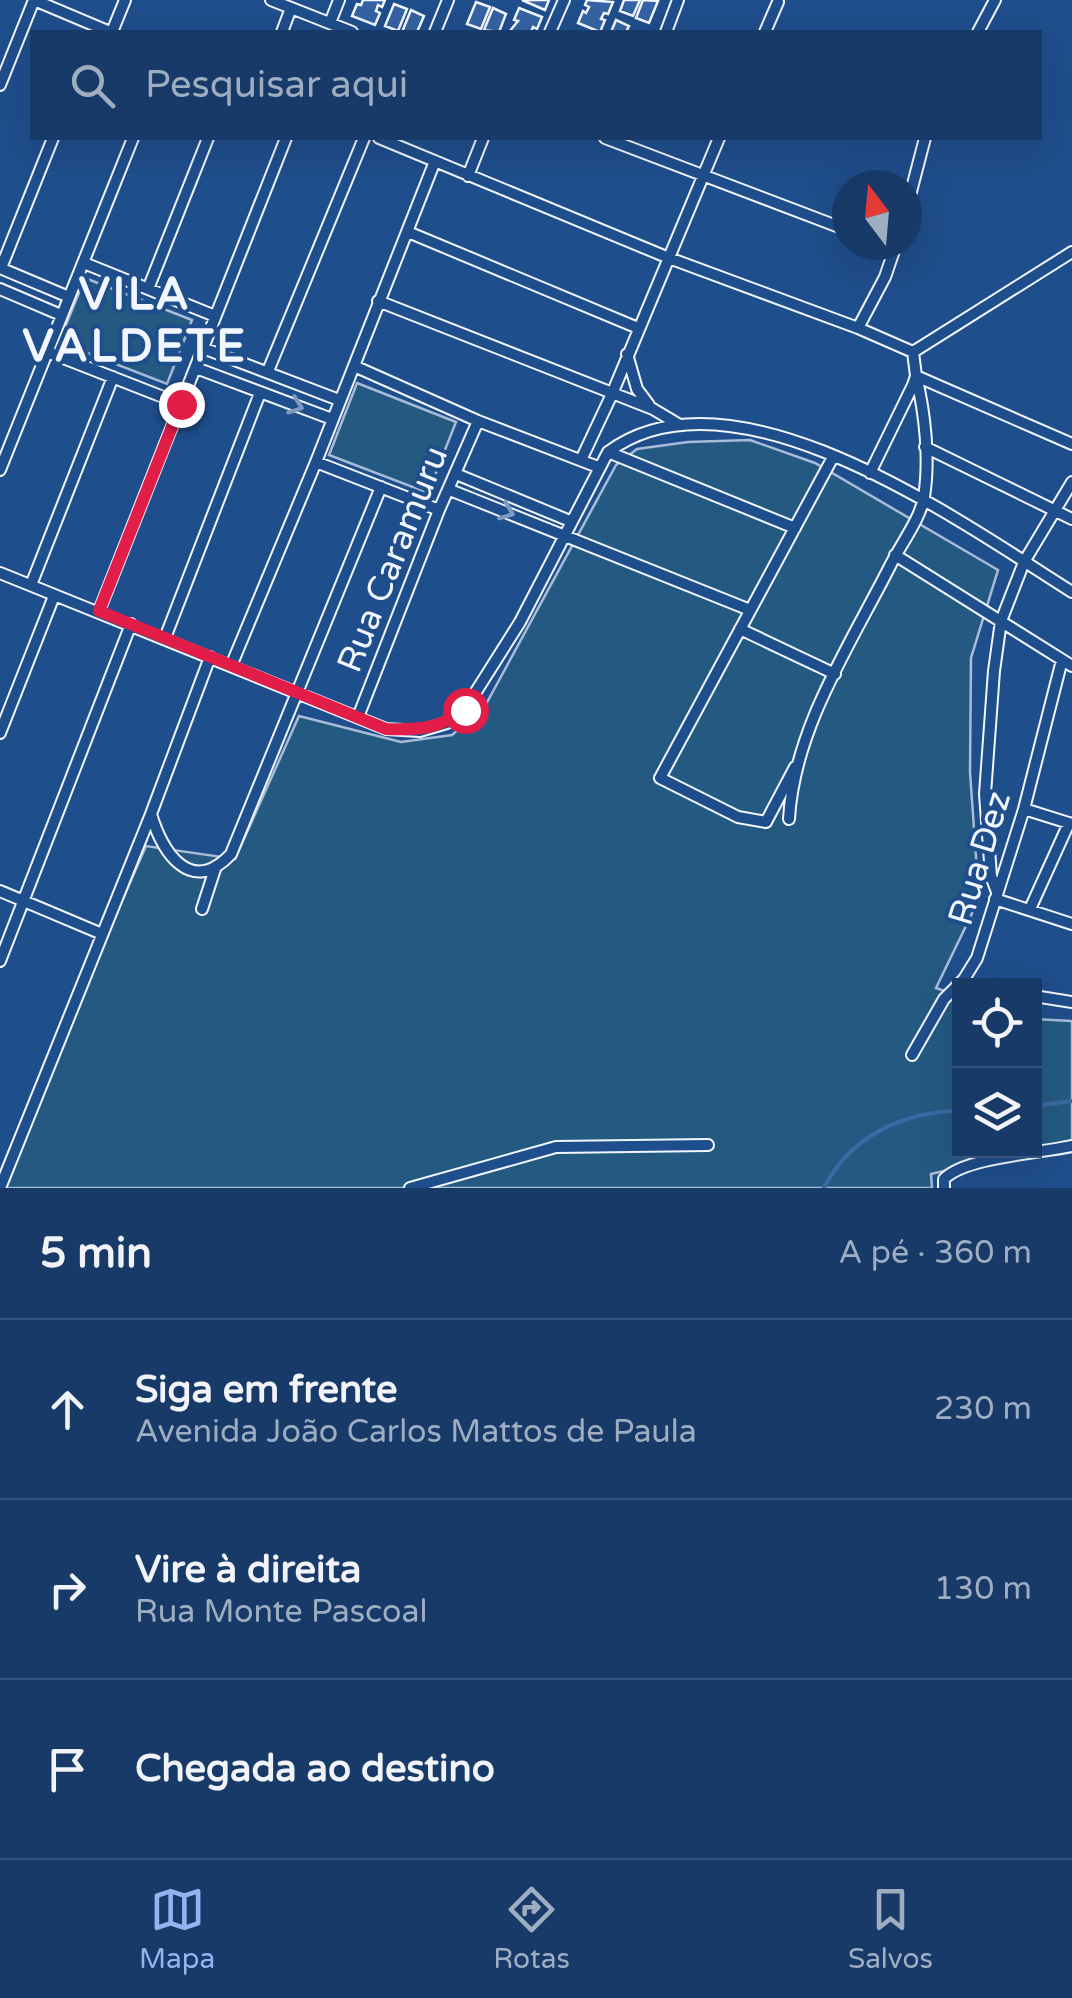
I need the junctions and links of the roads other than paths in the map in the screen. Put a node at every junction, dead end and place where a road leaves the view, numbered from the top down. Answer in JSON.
{"nodes":[{"id":1,"x":34,"y":0,"type":"edge"},
{"id":2,"x":124,"y":0,"type":"edge"},
{"id":3,"x":270,"y":0,"type":"edge"},
{"id":4,"x":340,"y":0,"type":"edge"},
{"id":5,"x":448,"y":0,"type":"edge"},
{"id":6,"x":564,"y":0,"type":"edge"},
{"id":7,"x":678,"y":0,"type":"edge"},
{"id":8,"x":995,"y":0,"type":"edge"},
{"id":9,"x":778,"y":2,"type":"edge"},
{"id":10,"x":291,"y":8,"type":"junction"},
{"id":11,"x":330,"y":23,"type":"junction"},
{"id":12,"x":102,"y":30,"type":"edge"},
{"id":13,"x":105,"y":30,"type":"edge"},
{"id":14,"x":283,"y":30,"type":"edge"},
{"id":15,"x":347,"y":30,"type":"edge"},
{"id":16,"x":436,"y":30,"type":"edge"},
{"id":17,"x":551,"y":30,"type":"edge"},
{"id":18,"x":667,"y":30,"type":"edge"},
{"id":19,"x":766,"y":30,"type":"edge"},
{"id":20,"x":979,"y":30,"type":"edge"},
{"id":21,"x":0,"y":85,"type":"edge"},
{"id":22,"x":52,"y":140,"type":"edge"},
{"id":23,"x":132,"y":140,"type":"edge"},
{"id":24,"x":207,"y":140,"type":"edge"},
{"id":25,"x":285,"y":140,"type":"edge"},
{"id":26,"x":363,"y":140,"type":"edge"},
{"id":27,"x":384,"y":140,"type":"edge"},
{"id":28,"x":482,"y":140,"type":"edge"},
{"id":29,"x":718,"y":140,"type":"edge"},
{"id":30,"x":924,"y":140,"type":"edge"},
{"id":31,"x":624,"y":141,"type":"edge"},
{"id":32,"x":435,"y":160,"type":"junction"},
{"id":33,"x":917,"y":170,"type":"edge"},
{"id":34,"x":702,"y":174,"type":"junction"},
{"id":35,"x":468,"y":176,"type":"junction"},
{"id":36,"x":832,"y":224,"type":"edge"},
{"id":37,"x":408,"y":232,"type":"junction"},
{"id":38,"x":1072,"y":252,"type":"edge"},
{"id":39,"x":668,"y":258,"type":"junction"},
{"id":40,"x":888,"y":260,"type":"edge"},
{"id":41,"x":84,"y":262,"type":"junction"},
{"id":42,"x":0,"y":268,"type":"edge"},
{"id":43,"x":0,"y":289,"type":"edge"},
{"id":44,"x":148,"y":289,"type":"junction"},
{"id":45,"x":69,"y":296,"type":"junction"},
{"id":46,"x":378,"y":302,"type":"junction"},
{"id":47,"x":61,"y":315,"type":"junction"},
{"id":48,"x":215,"y":316,"type":"junction"},
{"id":49,"x":638,"y":328,"type":"junction"},
{"id":50,"x":858,"y":328,"type":"junction"},
{"id":51,"x":203,"y":348,"type":"junction"},
{"id":52,"x":48,"y":352,"type":"junction"},
{"id":53,"x":913,"y":352,"type":"junction"},
{"id":54,"x":627,"y":354,"type":"junction"},
{"id":55,"x":354,"y":366,"type":"junction"},
{"id":56,"x":196,"y":368,"type":"junction"},
{"id":57,"x":268,"y":371,"type":"junction"},
{"id":58,"x":916,"y":376,"type":"junction"},
{"id":59,"x":112,"y":378,"type":"junction"},
{"id":60,"x":260,"y":393,"type":"junction"},
{"id":61,"x":612,"y":394,"type":"junction"},
{"id":62,"x":339,"y":400,"type":"junction"},
{"id":63,"x":181,"y":404,"type":"junction"},
{"id":64,"x":653,"y":409,"type":"junction"},
{"id":65,"x":332,"y":419,"type":"junction"},
{"id":66,"x":478,"y":422,"type":"junction"},
{"id":67,"x":679,"y":425,"type":"junction"},
{"id":68,"x":1072,"y":444,"type":"edge"},
{"id":69,"x":925,"y":447,"type":"junction"},
{"id":70,"x":608,"y":452,"type":"junction"},
{"id":71,"x":833,"y":456,"type":"junction"},
{"id":72,"x":581,"y":460,"type":"junction"},
{"id":73,"x":316,"y":462,"type":"junction"},
{"id":74,"x":598,"y":467,"type":"junction"},
{"id":75,"x":0,"y":470,"type":"edge"},
{"id":76,"x":870,"y":473,"type":"junction"},
{"id":77,"x":456,"y":474,"type":"junction"},
{"id":78,"x":1072,"y":482,"type":"edge"},
{"id":79,"x":381,"y":487,"type":"junction"},
{"id":80,"x":450,"y":490,"type":"junction"},
{"id":81,"x":924,"y":500,"type":"junction"},
{"id":82,"x":439,"y":510,"type":"junction"},
{"id":83,"x":1054,"y":511,"type":"junction"},
{"id":84,"x":1072,"y":519,"type":"edge"},
{"id":85,"x":570,"y":521,"type":"junction"},
{"id":86,"x":795,"y":528,"type":"junction"},
{"id":87,"x":566,"y":534,"type":"junction"},
{"id":88,"x":896,"y":556,"type":"junction"},
{"id":89,"x":1024,"y":562,"type":"junction"},
{"id":90,"x":0,"y":573,"type":"edge"},
{"id":91,"x":31,"y":585,"type":"junction"},
{"id":92,"x":1072,"y":592,"type":"edge"},
{"id":93,"x":54,"y":596,"type":"junction"},
{"id":94,"x":750,"y":610,"type":"junction"},
{"id":95,"x":99,"y":611,"type":"junction"},
{"id":96,"x":1001,"y":621,"type":"junction"},
{"id":97,"x":131,"y":624,"type":"junction"},
{"id":98,"x":740,"y":629,"type":"junction"},
{"id":99,"x":165,"y":638,"type":"junction"},
{"id":100,"x":210,"y":657,"type":"junction"},
{"id":101,"x":1067,"y":663,"type":"edge"},
{"id":102,"x":231,"y":666,"type":"junction"},
{"id":103,"x":835,"y":674,"type":"junction"},
{"id":104,"x":298,"y":692,"type":"junction"},
{"id":105,"x":358,"y":716,"type":"junction"},
{"id":106,"x":0,"y":733,"type":"edge"},
{"id":107,"x":795,"y":767,"type":"junction"},
{"id":108,"x":1024,"y":809,"type":"junction"},
{"id":109,"x":150,"y":814,"type":"junction"},
{"id":110,"x":789,"y":819,"type":"dead end"},
{"id":111,"x":1070,"y":823,"type":"edge"},
{"id":112,"x":211,"y":868,"type":"junction"},
{"id":113,"x":0,"y":891,"type":"edge"},
{"id":114,"x":996,"y":895,"type":"junction"},
{"id":115,"x":22,"y":901,"type":"junction"},
{"id":116,"x":1030,"y":908,"type":"junction"},
{"id":117,"x":202,"y":909,"type":"dead end"},
{"id":118,"x":1072,"y":924,"type":"edge"},
{"id":119,"x":102,"y":934,"type":"junction"},
{"id":120,"x":0,"y":960,"type":"edge"},
{"id":121,"x":965,"y":978,"type":"edge"},
{"id":122,"x":952,"y":992,"type":"edge"},
{"id":123,"x":1042,"y":997,"type":"edge"},
{"id":124,"x":1072,"y":1002,"type":"edge"},
{"id":125,"x":912,"y":1055,"type":"dead end"},
{"id":126,"x":708,"y":1145,"type":"dead end"},
{"id":127,"x":1072,"y":1146,"type":"edge"},
{"id":128,"x":0,"y":1188,"type":"edge"},
{"id":129,"x":410,"y":1188,"type":"edge"},
{"id":130,"x":944,"y":1188,"type":"edge"}],
"edges":[{"from":1,"to":12,"type":"street"},
{"from":1,"to":21,"type":"street"},
{"from":2,"to":13,"type":"street"},
{"from":3,"to":10,"type":"street"},
{"from":4,"to":11,"type":"street"},
{"from":5,"to":16,"type":"street"},
{"from":6,"to":17,"type":"street"},
{"from":7,"to":18,"type":"street"},
{"from":8,"to":20,"type":"street"},
{"from":9,"to":19,"type":"street"},
{"from":10,"to":11,"type":"street"},
{"from":10,"to":14,"type":"street"},
{"from":11,"to":15,"type":"street"},
{"from":22,"to":42,"type":"street"},
{"from":23,"to":41,"type":"street"},
{"from":24,"to":44,"type":"street"},
{"from":25,"to":48,"type":"street"},
{"from":26,"to":57,"type":"street"},
{"from":27,"to":32,"type":"street"},
{"from":28,"to":35,"type":"street"},
{"from":29,"to":34,"type":"street"},
{"from":30,"to":33,"type":"street"},
{"from":31,"to":34,"type":"street"},
{"from":32,"to":35,"type":"street"},
{"from":32,"to":37,"type":"street"},
{"from":34,"to":36,"type":"street"},
{"from":34,"to":39,"type":"street"},
{"from":35,"to":39,"type":"street"},
{"from":37,"to":46,"type":"street"},
{"from":37,"to":49,"type":"street"},
{"from":38,"to":53,"type":"street"},
{"from":39,"to":49,"type":"street"},
{"from":39,"to":50,"type":"street"},
{"from":40,"to":50,"type":"street"},
{"from":41,"to":44,"type":"street"},
{"from":41,"to":45,"type":"street"},
{"from":42,"to":45,"type":"street"},
{"from":43,"to":47,"type":"street"},
{"from":44,"to":48,"type":"street"},
{"from":45,"to":47,"type":"street"},
{"from":46,"to":55,"type":"street"},
{"from":46,"to":61,"type":"street"},
{"from":47,"to":52,"type":"street"},
{"from":48,"to":51,"type":"street"},
{"from":49,"to":54,"type":"street"},
{"from":50,"to":53,"type":"street"},
{"from":51,"to":56,"type":"street"},
{"from":51,"to":57,"type":"street"},
{"from":52,"to":59,"type":"street"},
{"from":52,"to":75,"type":"street"},
{"from":53,"to":58,"type":"street"},
{"from":54,"to":61,"type":"street"},
{"from":54,"to":64,"type":"street"},
{"from":55,"to":62,"type":"street"},
{"from":55,"to":66,"type":"street"},
{"from":56,"to":60,"type":"street"},
{"from":56,"to":63,"type":"street"},
{"from":57,"to":62,"type":"street"},
{"from":58,"to":68,"type":"street"},
{"from":58,"to":69,"type":"street"},
{"from":58,"to":76,"type":"street"},
{"from":59,"to":63,"type":"street"},
{"from":59,"to":91,"type":"street"},
{"from":60,"to":65,"type":"street","one_way":true},
{"from":60,"to":99,"type":"street"},
{"from":61,"to":64,"type":"street"},
{"from":61,"to":72,"type":"street"},
{"from":62,"to":65,"type":"street"},
{"from":63,"to":95,"type":"street"},
{"from":64,"to":67,"type":"street"},
{"from":65,"to":73,"type":"street"},
{"from":66,"to":72,"type":"street"},
{"from":66,"to":77,"type":"street","name":"Rua Caramuru"},
{"from":67,"to":70,"type":"street"},
{"from":67,"to":71,"type":"street"},
{"from":69,"to":81,"type":"street"},
{"from":69,"to":83,"type":"street"},
{"from":70,"to":74,"type":"street"},
{"from":70,"to":86,"type":"street"},
{"from":71,"to":76,"type":"street"},
{"from":71,"to":86,"type":"street"},
{"from":72,"to":74,"type":"street"},
{"from":73,"to":79,"type":"street"},
{"from":73,"to":102,"type":"street"},
{"from":74,"to":85,"type":"street"},
{"from":76,"to":81,"type":"street"},
{"from":77,"to":80,"type":"street","name":"Rua Caramuru"},
{"from":77,"to":85,"type":"street"},
{"from":78,"to":83,"type":"street"},
{"from":79,"to":82,"type":"street"},
{"from":79,"to":104,"type":"street"},
{"from":80,"to":82,"type":"street","name":"Rua Caramuru"},
{"from":80,"to":87,"type":"street","one_way":true},
{"from":81,"to":88,"type":"street"},
{"from":81,"to":89,"type":"street"},
{"from":82,"to":105,"type":"street","name":"Rua Caramuru"},
{"from":83,"to":84,"type":"street"},
{"from":83,"to":89,"type":"street"},
{"from":85,"to":87,"type":"street"},
{"from":86,"to":94,"type":"street"},
{"from":87,"to":94,"type":"street"},
{"from":87,"to":105,"type":"street"},
{"from":88,"to":96,"type":"street"},
{"from":88,"to":103,"type":"street"},
{"from":89,"to":92,"type":"street"},
{"from":89,"to":96,"type":"street"},
{"from":90,"to":91,"type":"street"},
{"from":91,"to":93,"type":"street"},
{"from":93,"to":95,"type":"street"},
{"from":93,"to":106,"type":"street"},
{"from":94,"to":98,"type":"street"},
{"from":95,"to":97,"type":"street"},
{"from":96,"to":101,"type":"street"},
{"from":96,"to":114,"type":"street"},
{"from":97,"to":99,"type":"street"},
{"from":97,"to":115,"type":"street"},
{"from":98,"to":103,"type":"street"},
{"from":98,"to":107,"type":"street"},
{"from":99,"to":100,"type":"street"},
{"from":100,"to":102,"type":"street"},
{"from":100,"to":109,"type":"street"},
{"from":101,"to":108,"type":"street","name":"Rua Dez"},
{"from":102,"to":104,"type":"street"},
{"from":103,"to":107,"type":"street"},
{"from":104,"to":105,"type":"street"},
{"from":104,"to":112,"type":"street"},
{"from":107,"to":110,"type":"street"},
{"from":108,"to":111,"type":"street"},
{"from":108,"to":114,"type":"street","name":"Rua Dez"},
{"from":109,"to":112,"type":"street"},
{"from":109,"to":119,"type":"street"},
{"from":111,"to":116,"type":"street"},
{"from":112,"to":117,"type":"street"},
{"from":113,"to":115,"type":"street"},
{"from":114,"to":116,"type":"street"},
{"from":114,"to":121,"type":"street","name":"Rua Dez"},
{"from":115,"to":119,"type":"street"},
{"from":115,"to":120,"type":"street"},
{"from":116,"to":118,"type":"street"},
{"from":119,"to":128,"type":"street"},
{"from":122,"to":125,"type":"street","name":"Rua Dez"},
{"from":123,"to":124,"type":"street"},
{"from":126,"to":129,"type":"street"},
{"from":127,"to":130,"type":"street"}]}
